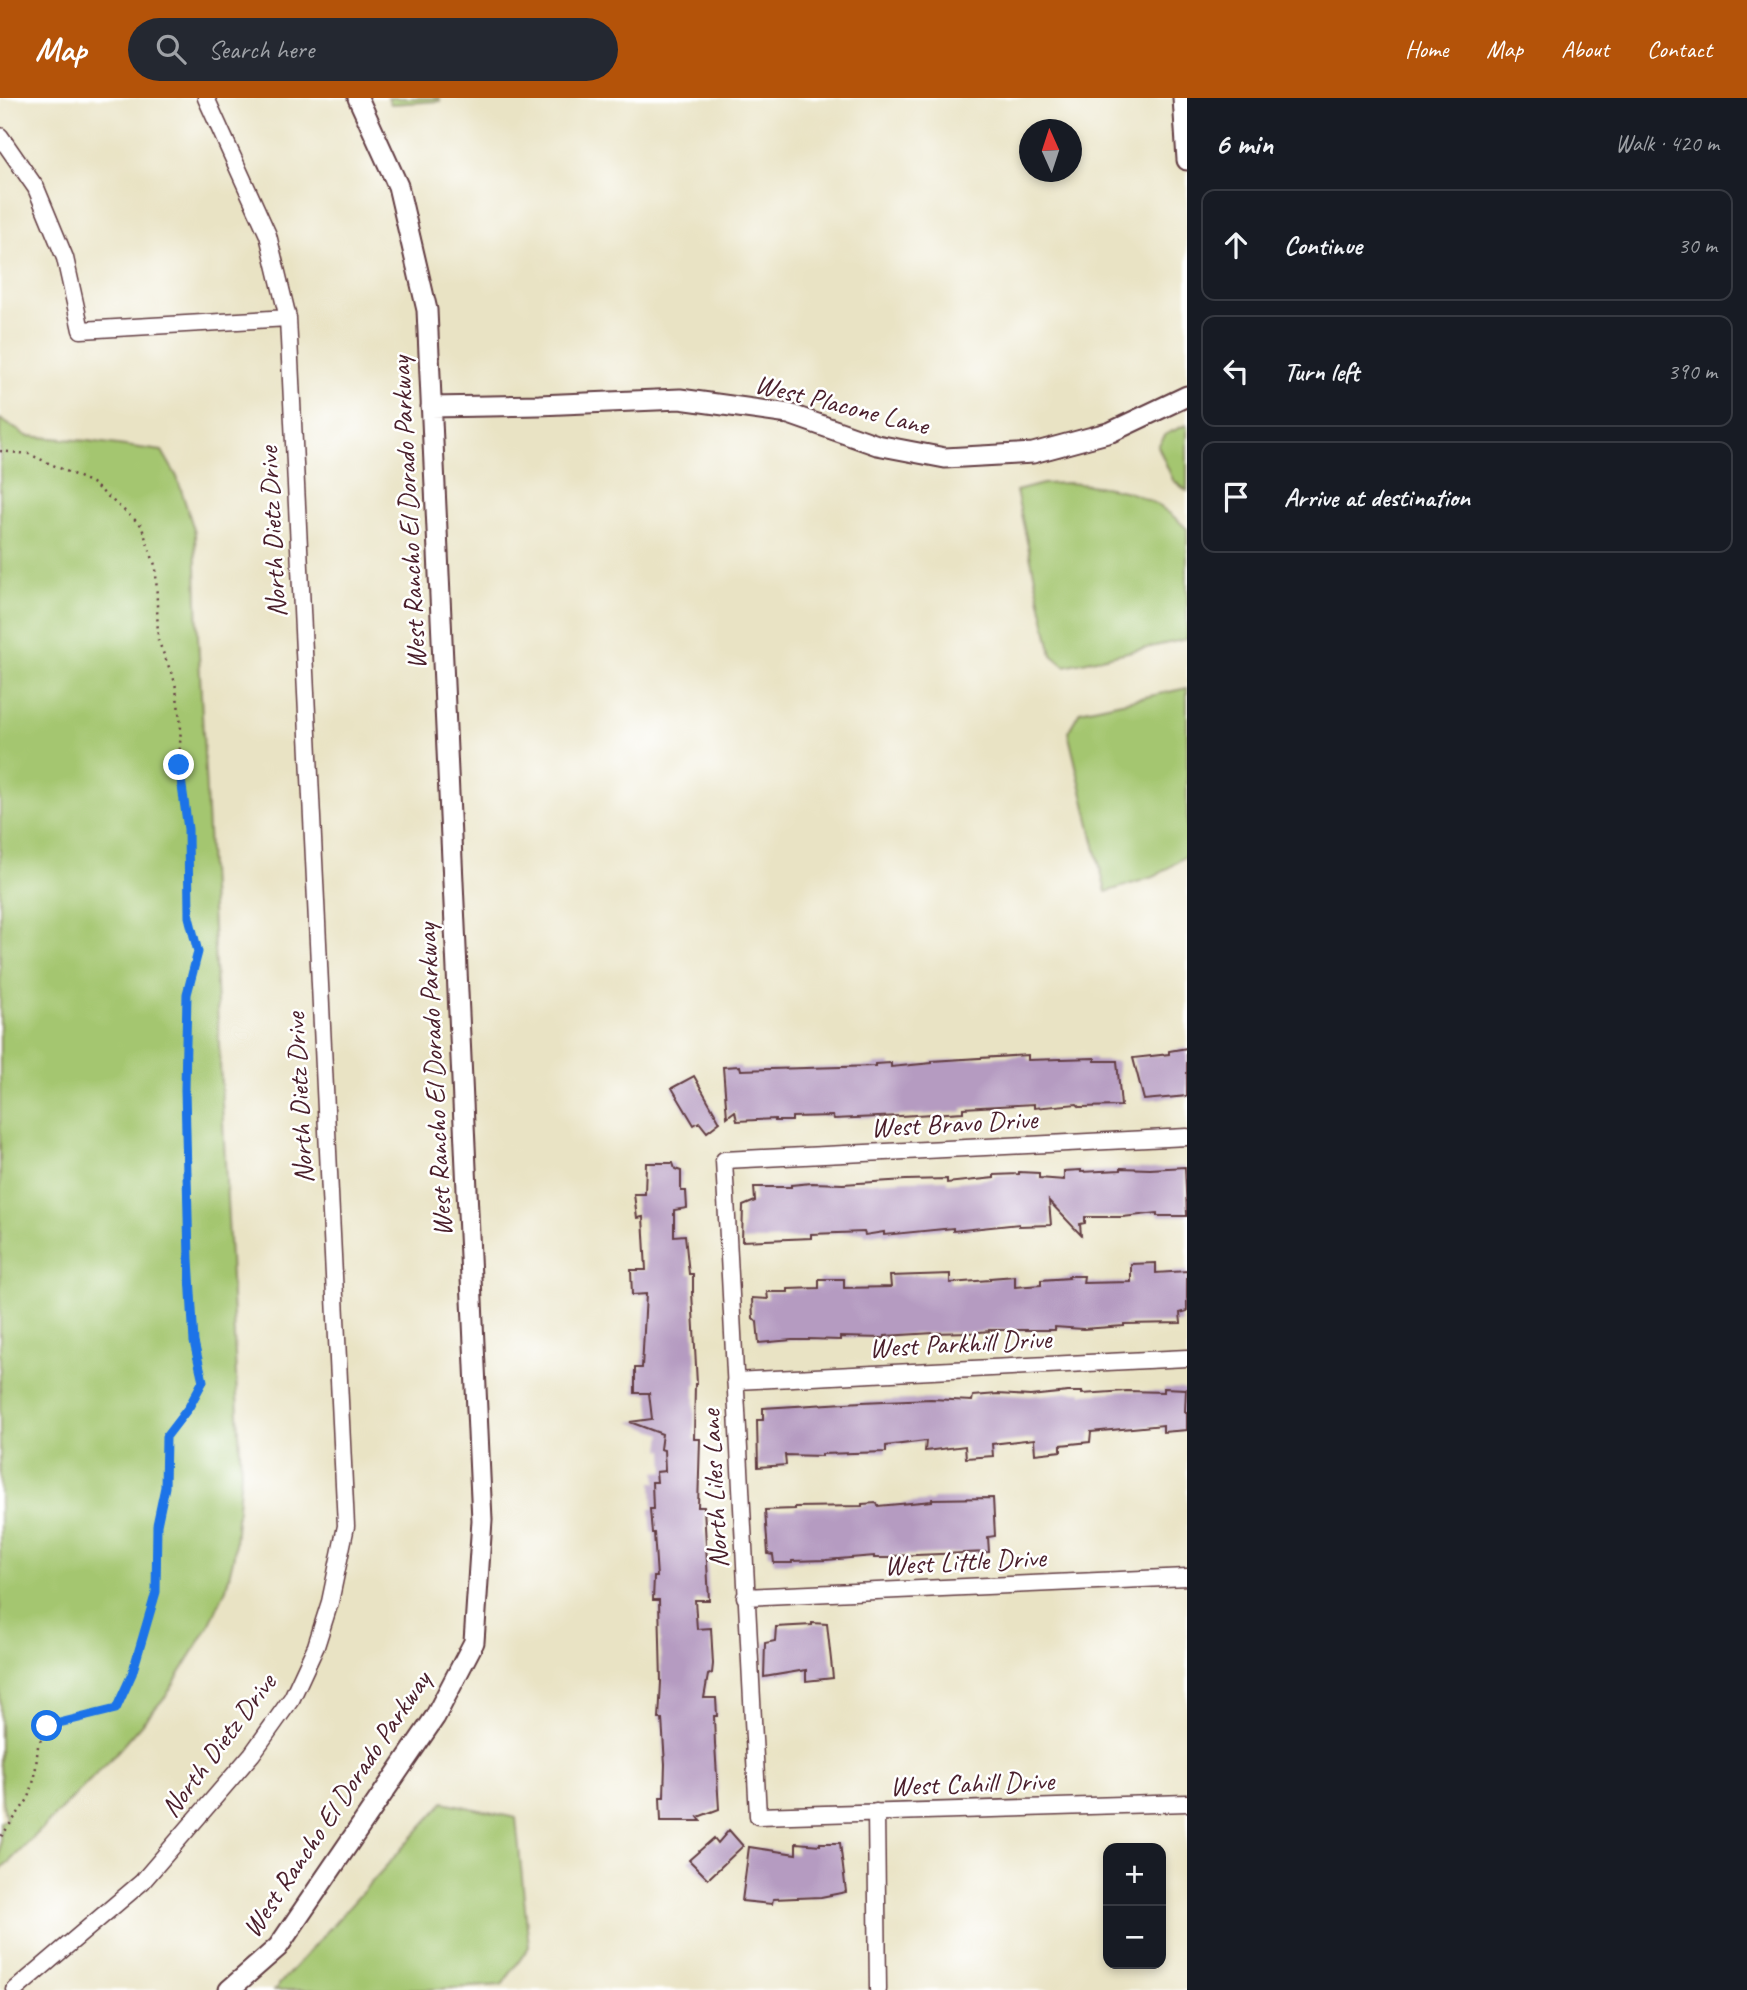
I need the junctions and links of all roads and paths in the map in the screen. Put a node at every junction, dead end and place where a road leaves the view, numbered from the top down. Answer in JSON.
{"nodes":[{"id":1,"x":206,"y":98,"type":"edge"},
{"id":2,"x":358,"y":98,"type":"edge"},
{"id":3,"x":1183,"y":98,"type":"edge"},
{"id":4,"x":0,"y":136,"type":"edge"},
{"id":5,"x":1187,"y":160,"type":"edge"},
{"id":6,"x":288,"y":318,"type":"junction"},
{"id":7,"x":1187,"y":396,"type":"edge"},
{"id":8,"x":431,"y":407,"type":"junction"},
{"id":9,"x":0,"y":451,"type":"edge"},
{"id":10,"x":1187,"y":1138,"type":"edge"},
{"id":11,"x":724,"y":1160,"type":"joint"},
{"id":12,"x":1187,"y":1358,"type":"edge"},
{"id":13,"x":736,"y":1381,"type":"junction"},
{"id":14,"x":1187,"y":1577,"type":"edge"},
{"id":15,"x":745,"y":1597,"type":"junction"},
{"id":16,"x":1187,"y":1803,"type":"edge"},
{"id":17,"x":876,"y":1812,"type":"junction"},
{"id":18,"x":758,"y":1816,"type":"joint"},
{"id":19,"x":0,"y":1839,"type":"edge"},
{"id":20,"x":15,"y":1990,"type":"edge"},
{"id":21,"x":229,"y":1990,"type":"edge"},
{"id":22,"x":878,"y":1990,"type":"edge"}],
"edges":[{"from":1,"to":6,"type":"street","name":"North Dietz Drive"},
{"from":2,"to":8,"type":"street","name":"West Rancho El Dorado Parkway"},
{"from":3,"to":5,"type":"street"},
{"from":4,"to":6,"type":"street"},
{"from":6,"to":20,"type":"street","name":"North Dietz Drive"},
{"from":7,"to":8,"type":"street","name":"West Placone Lane"},
{"from":8,"to":21,"type":"street","name":"West Rancho El Dorado Parkway"},
{"from":9,"to":19,"type":"path"},
{"from":10,"to":11,"type":"street","name":"West Bravo Drive"},
{"from":11,"to":13,"type":"street","name":"North Liles Lane"},
{"from":12,"to":13,"type":"street","name":"West Parkhill Drive"},
{"from":13,"to":15,"type":"street","name":"North Liles Lane"},
{"from":14,"to":15,"type":"street","name":"West Little Drive"},
{"from":15,"to":18,"type":"street","name":"North Liles Lane"},
{"from":16,"to":17,"type":"street","name":"West Cahill Drive"},
{"from":17,"to":18,"type":"street","name":"West Cahill Drive"},
{"from":17,"to":22,"type":"street"}]}
